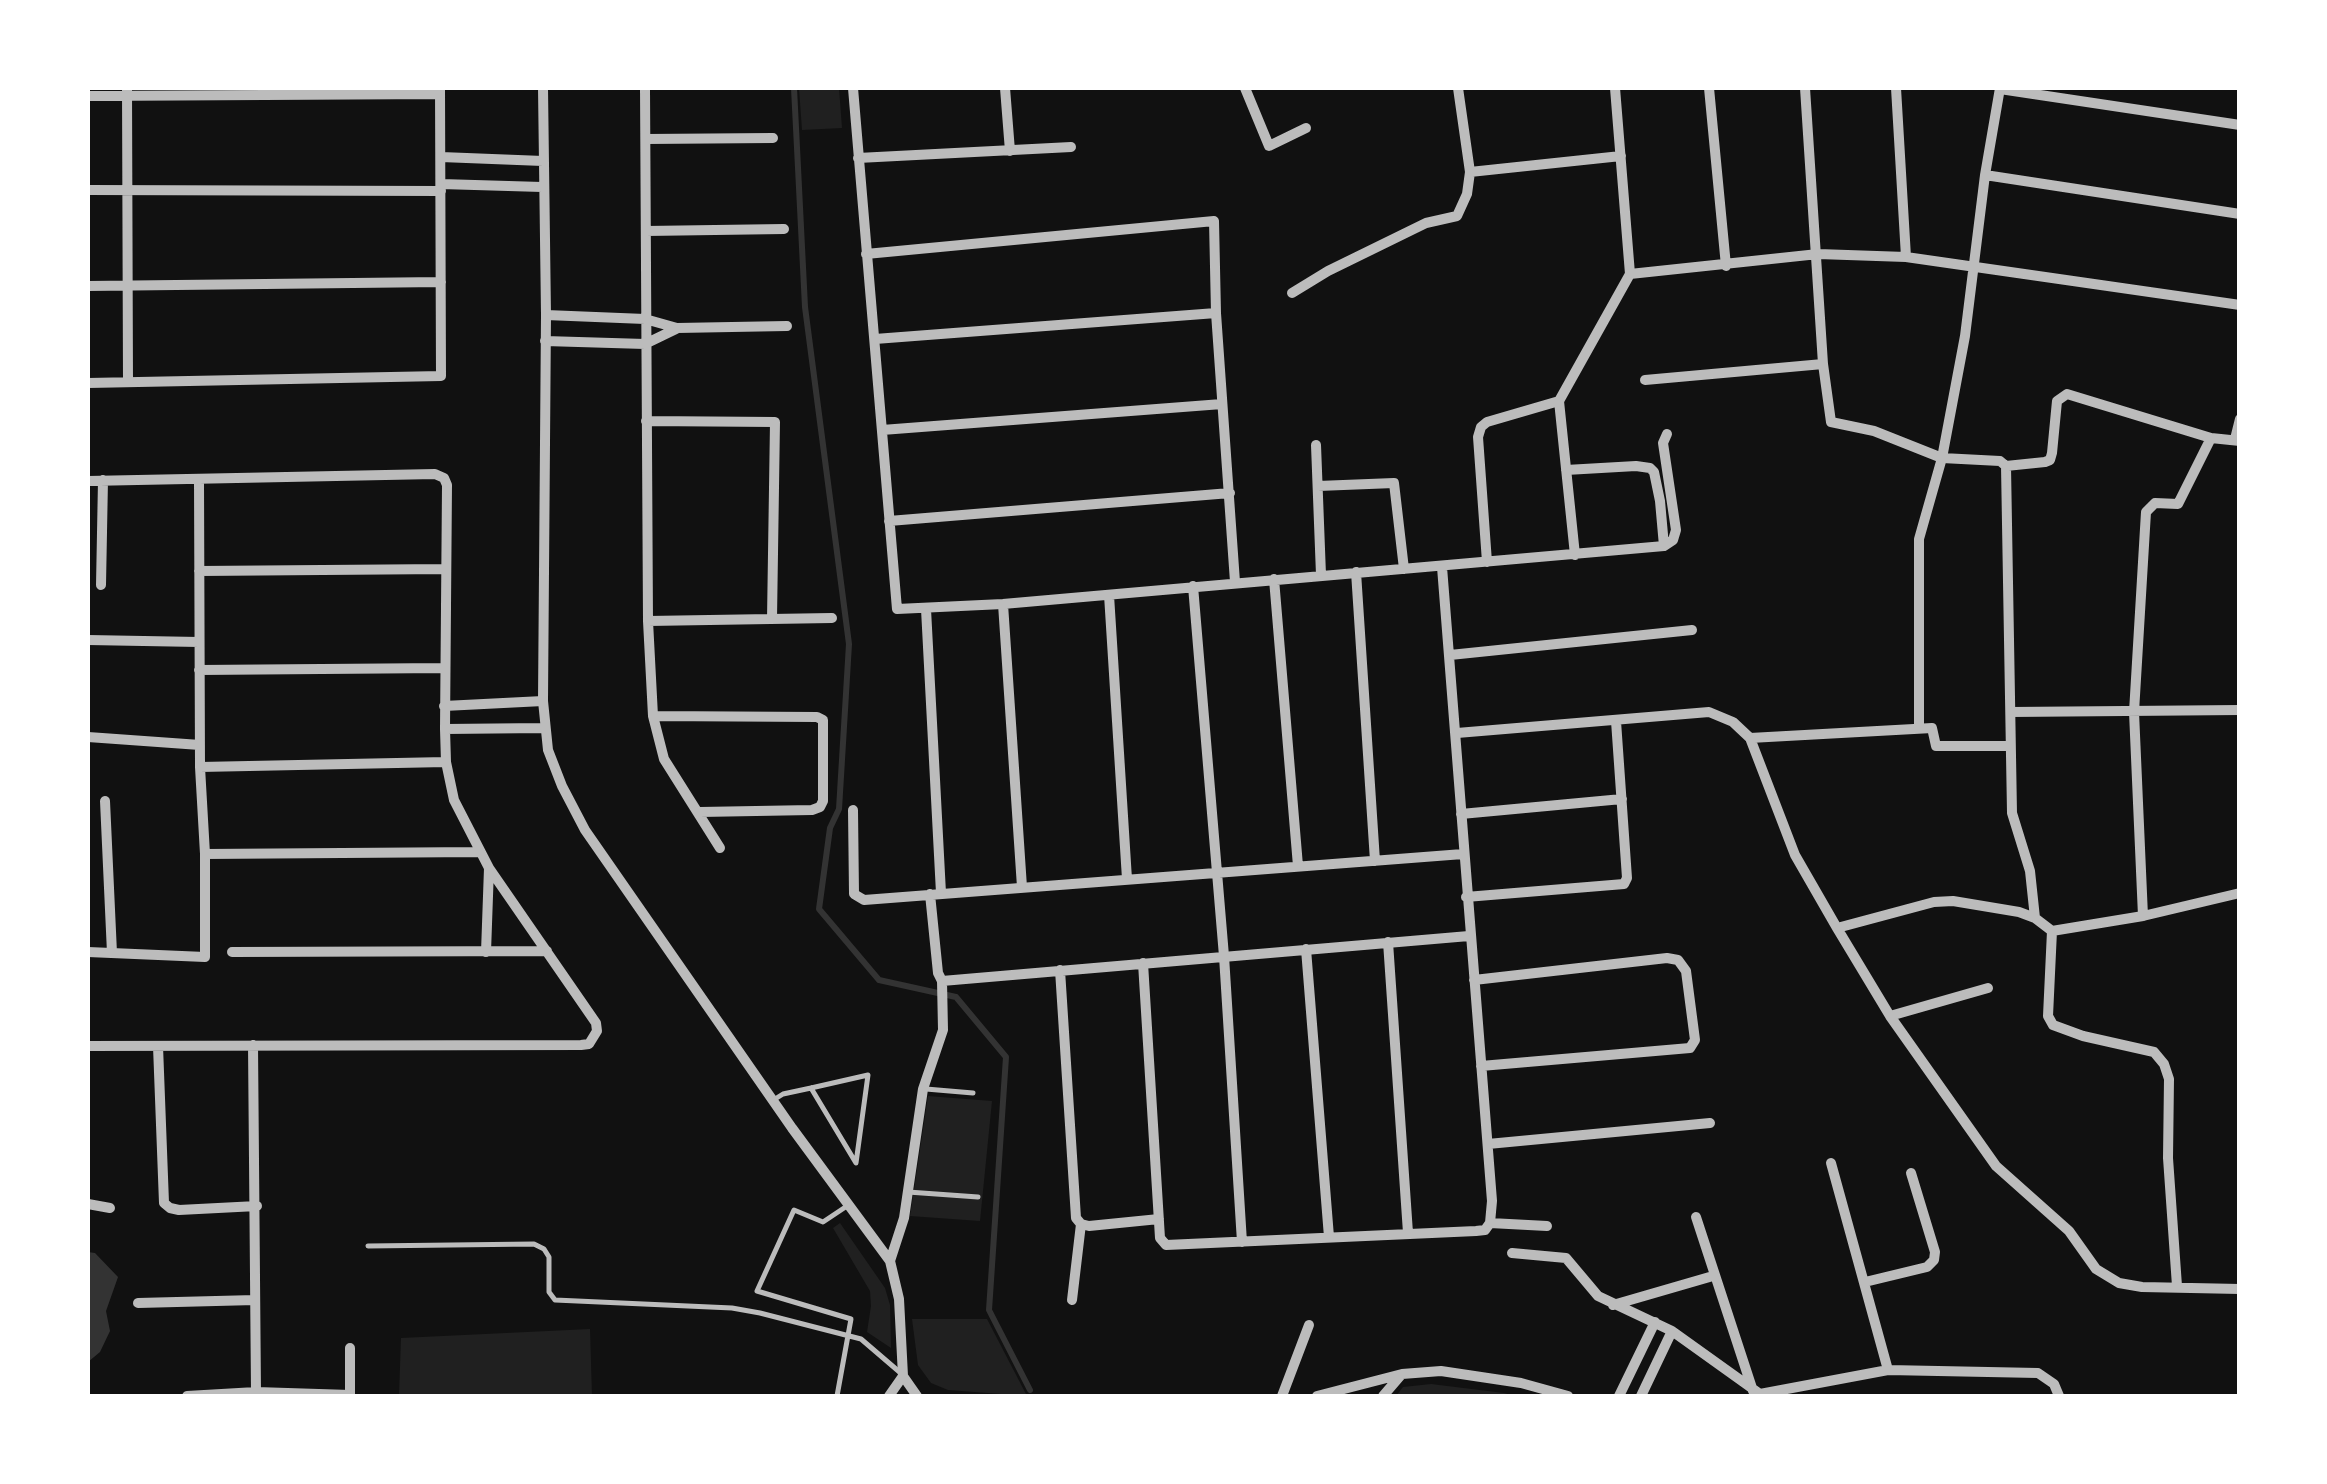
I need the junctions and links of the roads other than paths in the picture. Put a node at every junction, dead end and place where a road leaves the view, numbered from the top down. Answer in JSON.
{"nodes":[{"id":1,"x":542,"y":88,"type":"edge"},
{"id":2,"x":644,"y":88,"type":"edge"},
{"id":3,"x":853,"y":88,"type":"edge"},
{"id":4,"x":1005,"y":88,"type":"edge"},
{"id":5,"x":1246,"y":88,"type":"edge"},
{"id":6,"x":1458,"y":88,"type":"edge"},
{"id":7,"x":1615,"y":88,"type":"edge"},
{"id":8,"x":1710,"y":88,"type":"edge"},
{"id":9,"x":1805,"y":88,"type":"edge"},
{"id":10,"x":1896,"y":88,"type":"edge"},
{"id":11,"x":2000,"y":88,"type":"edge"},
{"id":12,"x":127,"y":91,"type":"edge"},
{"id":13,"x":440,"y":91,"type":"edge"},
{"id":14,"x":88,"y":96,"type":"edge"},
{"id":15,"x":2240,"y":125,"type":"edge"},
{"id":16,"x":1306,"y":128,"type":"dead end"},
{"id":17,"x":773,"y":138,"type":"dead end"},
{"id":18,"x":646,"y":139,"type":"junction"},
{"id":19,"x":1071,"y":147,"type":"dead end"},
{"id":20,"x":1010,"y":151,"type":"junction"},
{"id":21,"x":1621,"y":156,"type":"junction"},
{"id":22,"x":441,"y":157,"type":"junction"},
{"id":23,"x":858,"y":158,"type":"junction"},
{"id":24,"x":543,"y":161,"type":"junction"},
{"id":25,"x":1470,"y":172,"type":"junction"},
{"id":26,"x":1985,"y":175,"type":"junction"},
{"id":27,"x":441,"y":187,"type":"junction"},
{"id":28,"x":542,"y":187,"type":"junction"},
{"id":29,"x":88,"y":190,"type":"edge"},
{"id":30,"x":128,"y":190,"type":"junction"},
{"id":31,"x":2240,"y":214,"type":"edge"},
{"id":32,"x":784,"y":229,"type":"dead end"},
{"id":33,"x":646,"y":231,"type":"junction"},
{"id":34,"x":866,"y":254,"type":"junction"},
{"id":35,"x":1818,"y":254,"type":"junction"},
{"id":36,"x":1906,"y":257,"type":"junction"},
{"id":37,"x":1726,"y":266,"type":"junction"},
{"id":38,"x":1975,"y":267,"type":"junction"},
{"id":39,"x":1630,"y":274,"type":"junction"},
{"id":40,"x":442,"y":282,"type":"junction"},
{"id":41,"x":88,"y":286,"type":"edge"},
{"id":42,"x":128,"y":286,"type":"junction"},
{"id":43,"x":1292,"y":293,"type":"dead end"},
{"id":44,"x":2240,"y":305,"type":"edge"},
{"id":45,"x":1216,"y":313,"type":"junction"},
{"id":46,"x":546,"y":315,"type":"junction"},
{"id":47,"x":645,"y":319,"type":"junction"},
{"id":48,"x":787,"y":326,"type":"dead end"},
{"id":49,"x":677,"y":328,"type":"junction"},
{"id":50,"x":874,"y":339,"type":"junction"},
{"id":51,"x":545,"y":341,"type":"junction"},
{"id":52,"x":646,"y":344,"type":"junction"},
{"id":53,"x":1824,"y":364,"type":"junction"},
{"id":54,"x":1645,"y":380,"type":"dead end"},
{"id":55,"x":128,"y":381,"type":"junction"},
{"id":56,"x":88,"y":382,"type":"edge"},
{"id":57,"x":1559,"y":401,"type":"junction"},
{"id":58,"x":1222,"y":404,"type":"junction"},
{"id":59,"x":2240,"y":419,"type":"edge"},
{"id":60,"x":646,"y":421,"type":"junction"},
{"id":61,"x":882,"y":430,"type":"junction"},
{"id":62,"x":1667,"y":434,"type":"dead end"},
{"id":63,"x":2211,"y":438,"type":"junction"},
{"id":64,"x":2237,"y":440,"type":"edge"},
{"id":65,"x":1316,"y":446,"type":"dead end"},
{"id":66,"x":1942,"y":458,"type":"junction"},
{"id":67,"x":2006,"y":466,"type":"junction"},
{"id":68,"x":1566,"y":470,"type":"junction"},
{"id":69,"x":88,"y":480,"type":"edge"},
{"id":70,"x":103,"y":480,"type":"junction"},
{"id":71,"x":198,"y":480,"type":"junction"},
{"id":72,"x":1318,"y":486,"type":"junction"},
{"id":73,"x":1230,"y":493,"type":"junction"},
{"id":74,"x":888,"y":522,"type":"junction"},
{"id":75,"x":1664,"y":546,"type":"junction"},
{"id":76,"x":100,"y":549,"type":"junction"},
{"id":77,"x":88,"y":550,"type":"edge"},
{"id":78,"x":1574,"y":555,"type":"junction"},
{"id":79,"x":1487,"y":562,"type":"junction"},
{"id":80,"x":1442,"y":567,"type":"junction"},
{"id":81,"x":446,"y":569,"type":"junction"},
{"id":82,"x":1404,"y":569,"type":"junction"},
{"id":83,"x":199,"y":572,"type":"junction"},
{"id":84,"x":1356,"y":572,"type":"junction"},
{"id":85,"x":1322,"y":575,"type":"junction"},
{"id":86,"x":1274,"y":579,"type":"junction"},
{"id":87,"x":1235,"y":582,"type":"junction"},
{"id":88,"x":100,"y":585,"type":"dead end"},
{"id":89,"x":1193,"y":586,"type":"junction"},
{"id":90,"x":1109,"y":595,"type":"junction"},
{"id":91,"x":1003,"y":604,"type":"junction"},
{"id":92,"x":926,"y":609,"type":"junction"},
{"id":93,"x":832,"y":618,"type":"dead end"},
{"id":94,"x":772,"y":619,"type":"junction"},
{"id":95,"x":648,"y":621,"type":"junction"},
{"id":96,"x":1692,"y":630,"type":"dead end"},
{"id":97,"x":88,"y":640,"type":"edge"},
{"id":98,"x":199,"y":642,"type":"junction"},
{"id":99,"x":1450,"y":656,"type":"junction"},
{"id":100,"x":444,"y":668,"type":"junction"},
{"id":101,"x":200,"y":670,"type":"junction"},
{"id":102,"x":543,"y":701,"type":"junction"},
{"id":103,"x":444,"y":706,"type":"junction"},
{"id":104,"x":2240,"y":710,"type":"edge"},
{"id":105,"x":2012,"y":712,"type":"junction"},
{"id":106,"x":2134,"y":712,"type":"junction"},
{"id":107,"x":653,"y":716,"type":"junction"},
{"id":108,"x":1616,"y":721,"type":"junction"},
{"id":109,"x":544,"y":728,"type":"junction"},
{"id":110,"x":1920,"y":728,"type":"junction"},
{"id":111,"x":445,"y":729,"type":"junction"},
{"id":112,"x":1457,"y":732,"type":"junction"},
{"id":113,"x":88,"y":737,"type":"edge"},
{"id":114,"x":1750,"y":738,"type":"junction"},
{"id":115,"x":200,"y":745,"type":"junction"},
{"id":116,"x":2010,"y":746,"type":"junction"},
{"id":117,"x":446,"y":762,"type":"junction"},
{"id":118,"x":200,"y":767,"type":"junction"},
{"id":119,"x":1622,"y":799,"type":"junction"},
{"id":120,"x":105,"y":801,"type":"dead end"},
{"id":121,"x":853,"y":810,"type":"dead end"},
{"id":122,"x":700,"y":812,"type":"junction"},
{"id":123,"x":1462,"y":814,"type":"junction"},
{"id":124,"x":720,"y":848,"type":"dead end"},
{"id":125,"x":479,"y":852,"type":"junction"},
{"id":126,"x":206,"y":854,"type":"junction"},
{"id":127,"x":1463,"y":854,"type":"junction"},
{"id":128,"x":1376,"y":860,"type":"junction"},
{"id":129,"x":1298,"y":866,"type":"junction"},
{"id":130,"x":488,"y":868,"type":"junction"},
{"id":131,"x":1216,"y":873,"type":"junction"},
{"id":132,"x":1127,"y":879,"type":"junction"},
{"id":133,"x":1022,"y":887,"type":"junction"},
{"id":134,"x":936,"y":893,"type":"junction"},
{"id":135,"x":2240,"y":893,"type":"edge"},
{"id":136,"x":1466,"y":897,"type":"junction"},
{"id":137,"x":2143,"y":916,"type":"junction"},
{"id":138,"x":2035,"y":918,"type":"junction"},
{"id":139,"x":1837,"y":928,"type":"junction"},
{"id":140,"x":2052,"y":931,"type":"junction"},
{"id":141,"x":1469,"y":936,"type":"junction"},
{"id":142,"x":1388,"y":942,"type":"junction"},
{"id":143,"x":1306,"y":949,"type":"junction"},
{"id":144,"x":548,"y":951,"type":"junction"},
{"id":145,"x":88,"y":952,"type":"edge"},
{"id":146,"x":232,"y":952,"type":"dead end"},
{"id":147,"x":486,"y":952,"type":"junction"},
{"id":148,"x":112,"y":953,"type":"junction"},
{"id":149,"x":1224,"y":956,"type":"junction"},
{"id":150,"x":1144,"y":963,"type":"junction"},
{"id":151,"x":1060,"y":970,"type":"junction"},
{"id":152,"x":1474,"y":980,"type":"junction"},
{"id":153,"x":942,"y":981,"type":"junction"},
{"id":154,"x":1988,"y":988,"type":"dead end"},
{"id":155,"x":1890,"y":1016,"type":"junction"},
{"id":156,"x":253,"y":1045,"type":"junction"},
{"id":157,"x":88,"y":1046,"type":"edge"},
{"id":158,"x":158,"y":1046,"type":"junction"},
{"id":159,"x":1481,"y":1066,"type":"junction"},
{"id":160,"x":810,"y":1088,"type":"junction"},
{"id":161,"x":923,"y":1089,"type":"junction"},
{"id":162,"x":973,"y":1094,"type":"dead end"},
{"id":163,"x":772,"y":1101,"type":"junction"},
{"id":164,"x":1710,"y":1122,"type":"dead end"},
{"id":165,"x":1488,"y":1144,"type":"junction"},
{"id":166,"x":1831,"y":1164,"type":"dead end"},
{"id":167,"x":1911,"y":1173,"type":"dead end"},
{"id":168,"x":908,"y":1192,"type":"junction"},
{"id":169,"x":978,"y":1198,"type":"dead end"},
{"id":170,"x":88,"y":1204,"type":"edge"},
{"id":171,"x":848,"y":1205,"type":"junction"},
{"id":172,"x":257,"y":1206,"type":"junction"},
{"id":173,"x":110,"y":1208,"type":"dead end"},
{"id":174,"x":1159,"y":1218,"type":"junction"},
{"id":175,"x":1696,"y":1218,"type":"dead end"},
{"id":176,"x":1081,"y":1224,"type":"junction"},
{"id":177,"x":1488,"y":1226,"type":"junction"},
{"id":178,"x":1547,"y":1226,"type":"dead end"},
{"id":179,"x":1408,"y":1233,"type":"junction"},
{"id":180,"x":1329,"y":1237,"type":"junction"},
{"id":181,"x":1242,"y":1242,"type":"junction"},
{"id":182,"x":368,"y":1246,"type":"dead end"},
{"id":183,"x":1512,"y":1253,"type":"dead end"},
{"id":184,"x":890,"y":1262,"type":"junction"},
{"id":185,"x":1713,"y":1276,"type":"junction"},
{"id":186,"x":1865,"y":1282,"type":"junction"},
{"id":187,"x":2177,"y":1286,"type":"junction"},
{"id":188,"x":2240,"y":1290,"type":"edge"},
{"id":189,"x":255,"y":1300,"type":"junction"},
{"id":190,"x":1072,"y":1300,"type":"dead end"},
{"id":191,"x":138,"y":1304,"type":"dead end"},
{"id":192,"x":1612,"y":1305,"type":"junction"},
{"id":193,"x":1655,"y":1322,"type":"junction"},
{"id":194,"x":1309,"y":1326,"type":"dead end"},
{"id":195,"x":1672,"y":1331,"type":"junction"},
{"id":196,"x":847,"y":1334,"type":"junction"},
{"id":197,"x":350,"y":1348,"type":"dead end"},
{"id":198,"x":1888,"y":1370,"type":"junction"},
{"id":199,"x":1402,"y":1374,"type":"junction"},
{"id":200,"x":903,"y":1376,"type":"junction"},
{"id":201,"x":1753,"y":1391,"type":"junction"},
{"id":202,"x":256,"y":1392,"type":"junction"},
{"id":203,"x":187,"y":1396,"type":"edge"},
{"id":204,"x":350,"y":1396,"type":"edge"},
{"id":205,"x":836,"y":1396,"type":"edge"},
{"id":206,"x":889,"y":1396,"type":"edge"},
{"id":207,"x":917,"y":1396,"type":"edge"},
{"id":208,"x":1282,"y":1396,"type":"edge"},
{"id":209,"x":1317,"y":1396,"type":"edge"},
{"id":210,"x":1383,"y":1396,"type":"edge"},
{"id":211,"x":1568,"y":1396,"type":"edge"},
{"id":212,"x":1619,"y":1396,"type":"edge"},
{"id":213,"x":1641,"y":1396,"type":"edge"},
{"id":214,"x":2059,"y":1396,"type":"edge"}],
"edges":[{"from":1,"to":24,"type":"street"},
{"from":2,"to":18,"type":"street"},
{"from":3,"to":23,"type":"street"},
{"from":4,"to":20,"type":"street"},
{"from":5,"to":16,"type":"street"},
{"from":6,"to":25,"type":"street"},
{"from":7,"to":21,"type":"street"},
{"from":8,"to":37,"type":"street"},
{"from":9,"to":35,"type":"street"},
{"from":10,"to":36,"type":"street"},
{"from":11,"to":15,"type":"street"},
{"from":11,"to":26,"type":"street"},
{"from":12,"to":13,"type":"street"},
{"from":12,"to":14,"type":"street"},
{"from":12,"to":30,"type":"street"},
{"from":13,"to":22,"type":"street"},
{"from":17,"to":18,"type":"street"},
{"from":18,"to":33,"type":"street"},
{"from":19,"to":20,"type":"street"},
{"from":20,"to":23,"type":"street"},
{"from":21,"to":25,"type":"street"},
{"from":21,"to":39,"type":"street"},
{"from":22,"to":24,"type":"street"},
{"from":22,"to":27,"type":"street"},
{"from":23,"to":34,"type":"street"},
{"from":24,"to":28,"type":"street"},
{"from":25,"to":43,"type":"street"},
{"from":26,"to":31,"type":"street"},
{"from":26,"to":38,"type":"street"},
{"from":27,"to":28,"type":"street"},
{"from":27,"to":30,"type":"street"},
{"from":27,"to":40,"type":"street"},
{"from":28,"to":46,"type":"street"},
{"from":29,"to":30,"type":"street"},
{"from":30,"to":42,"type":"street"},
{"from":32,"to":33,"type":"street"},
{"from":33,"to":47,"type":"street"},
{"from":34,"to":45,"type":"street"},
{"from":34,"to":50,"type":"street"},
{"from":35,"to":36,"type":"street"},
{"from":35,"to":37,"type":"street"},
{"from":35,"to":53,"type":"street"},
{"from":36,"to":38,"type":"street"},
{"from":37,"to":39,"type":"street"},
{"from":38,"to":44,"type":"street"},
{"from":38,"to":66,"type":"street"},
{"from":39,"to":57,"type":"street"},
{"from":40,"to":42,"type":"street"},
{"from":40,"to":55,"type":"street"},
{"from":41,"to":42,"type":"street"},
{"from":42,"to":55,"type":"street"},
{"from":45,"to":50,"type":"street"},
{"from":45,"to":58,"type":"street"},
{"from":46,"to":47,"type":"street"},
{"from":46,"to":51,"type":"street"},
{"from":47,"to":49,"type":"street"},
{"from":47,"to":52,"type":"street"},
{"from":48,"to":49,"type":"street"},
{"from":49,"to":52,"type":"street"},
{"from":50,"to":61,"type":"street"},
{"from":51,"to":52,"type":"street"},
{"from":51,"to":102,"type":"street"},
{"from":52,"to":60,"type":"street"},
{"from":53,"to":54,"type":"street"},
{"from":53,"to":66,"type":"street"},
{"from":55,"to":56,"type":"street"},
{"from":57,"to":68,"type":"street"},
{"from":57,"to":79,"type":"street"},
{"from":58,"to":61,"type":"street"},
{"from":58,"to":73,"type":"street"},
{"from":59,"to":64,"type":"street"},
{"from":60,"to":94,"type":"street"},
{"from":60,"to":95,"type":"street"},
{"from":61,"to":74,"type":"street"},
{"from":62,"to":75,"type":"street"},
{"from":63,"to":64,"type":"street"},
{"from":63,"to":67,"type":"street"},
{"from":63,"to":106,"type":"street"},
{"from":65,"to":72,"type":"street"},
{"from":66,"to":67,"type":"street"},
{"from":66,"to":110,"type":"street"},
{"from":67,"to":105,"type":"street"},
{"from":68,"to":75,"type":"street"},
{"from":68,"to":78,"type":"street"},
{"from":69,"to":70,"type":"street"},
{"from":70,"to":71,"type":"street"},
{"from":70,"to":76,"type":"street"},
{"from":71,"to":81,"type":"street"},
{"from":71,"to":83,"type":"street"},
{"from":72,"to":82,"type":"street"},
{"from":72,"to":85,"type":"street"},
{"from":73,"to":74,"type":"street"},
{"from":73,"to":87,"type":"street"},
{"from":74,"to":92,"type":"street"},
{"from":75,"to":78,"type":"street"},
{"from":76,"to":77,"type":"street"},
{"from":76,"to":88,"type":"street"},
{"from":78,"to":79,"type":"street"},
{"from":79,"to":80,"type":"street"},
{"from":80,"to":82,"type":"street"},
{"from":80,"to":99,"type":"street"},
{"from":81,"to":83,"type":"street"},
{"from":81,"to":100,"type":"street"},
{"from":82,"to":84,"type":"street"},
{"from":83,"to":98,"type":"street"},
{"from":84,"to":85,"type":"street"},
{"from":84,"to":128,"type":"street"},
{"from":85,"to":86,"type":"street"},
{"from":86,"to":87,"type":"street"},
{"from":86,"to":129,"type":"street"},
{"from":87,"to":89,"type":"street"},
{"from":89,"to":90,"type":"street"},
{"from":89,"to":131,"type":"street"},
{"from":90,"to":91,"type":"street"},
{"from":90,"to":132,"type":"street"},
{"from":91,"to":92,"type":"street"},
{"from":91,"to":133,"type":"street"},
{"from":92,"to":134,"type":"street"},
{"from":93,"to":94,"type":"street"},
{"from":94,"to":95,"type":"street"},
{"from":95,"to":107,"type":"street"},
{"from":96,"to":99,"type":"street"},
{"from":97,"to":98,"type":"street"},
{"from":98,"to":101,"type":"street"},
{"from":99,"to":112,"type":"street"},
{"from":100,"to":101,"type":"street"},
{"from":100,"to":103,"type":"street"},
{"from":101,"to":115,"type":"street"},
{"from":102,"to":103,"type":"street"},
{"from":102,"to":109,"type":"street"},
{"from":103,"to":111,"type":"street"},
{"from":104,"to":106,"type":"street"},
{"from":105,"to":106,"type":"street"},
{"from":105,"to":116,"type":"street"},
{"from":106,"to":137,"type":"street"},
{"from":107,"to":122,"type":"street"},
{"from":107,"to":122,"type":"street"},
{"from":108,"to":112,"type":"street"},
{"from":108,"to":114,"type":"street"},
{"from":108,"to":119,"type":"street"},
{"from":109,"to":111,"type":"street"},
{"from":109,"to":163,"type":"street"},
{"from":110,"to":114,"type":"street"},
{"from":110,"to":116,"type":"street"},
{"from":111,"to":117,"type":"street"},
{"from":112,"to":123,"type":"street"},
{"from":113,"to":115,"type":"street"},
{"from":114,"to":139,"type":"street"},
{"from":115,"to":118,"type":"street"},
{"from":116,"to":138,"type":"street"},
{"from":117,"to":118,"type":"street"},
{"from":117,"to":125,"type":"street"},
{"from":118,"to":126,"type":"street"},
{"from":119,"to":123,"type":"street"},
{"from":119,"to":136,"type":"street"},
{"from":120,"to":148,"type":"street"},
{"from":121,"to":134,"type":"street"},
{"from":122,"to":124,"type":"street"},
{"from":123,"to":127,"type":"street"},
{"from":125,"to":126,"type":"street"},
{"from":125,"to":130,"type":"street"},
{"from":126,"to":148,"type":"street"},
{"from":127,"to":128,"type":"street"},
{"from":127,"to":136,"type":"street"},
{"from":128,"to":129,"type":"street"},
{"from":129,"to":131,"type":"street"},
{"from":130,"to":144,"type":"street"},
{"from":130,"to":147,"type":"street"},
{"from":131,"to":132,"type":"street"},
{"from":131,"to":149,"type":"street"},
{"from":132,"to":133,"type":"street"},
{"from":133,"to":134,"type":"street"},
{"from":134,"to":153,"type":"street"},
{"from":135,"to":137,"type":"street"},
{"from":136,"to":141,"type":"street"},
{"from":137,"to":140,"type":"street"},
{"from":138,"to":139,"type":"street"},
{"from":138,"to":140,"type":"street"},
{"from":139,"to":155,"type":"street"},
{"from":140,"to":187,"type":"street"},
{"from":141,"to":142,"type":"street"},
{"from":141,"to":152,"type":"street"},
{"from":142,"to":143,"type":"street"},
{"from":142,"to":179,"type":"street"},
{"from":143,"to":149,"type":"street"},
{"from":143,"to":180,"type":"street"},
{"from":144,"to":147,"type":"street"},
{"from":144,"to":156,"type":"street"},
{"from":145,"to":148,"type":"street"},
{"from":146,"to":147,"type":"street"},
{"from":149,"to":150,"type":"street"},
{"from":149,"to":181,"type":"street"},
{"from":150,"to":151,"type":"street"},
{"from":150,"to":174,"type":"street"},
{"from":151,"to":153,"type":"street"},
{"from":151,"to":176,"type":"street"},
{"from":152,"to":159,"type":"street"},
{"from":152,"to":159,"type":"street"},
{"from":153,"to":161,"type":"street"},
{"from":154,"to":155,"type":"street"},
{"from":155,"to":187,"type":"street"},
{"from":156,"to":158,"type":"street"},
{"from":156,"to":172,"type":"street"},
{"from":157,"to":158,"type":"street"},
{"from":158,"to":172,"type":"street"},
{"from":159,"to":165,"type":"street"},
{"from":160,"to":160,"type":"lane"},
{"from":160,"to":163,"type":"lane"},
{"from":161,"to":162,"type":"lane"},
{"from":161,"to":168,"type":"street"},
{"from":163,"to":171,"type":"street"},
{"from":164,"to":165,"type":"street"},
{"from":165,"to":177,"type":"street"},
{"from":166,"to":186,"type":"street"},
{"from":167,"to":186,"type":"street"},
{"from":168,"to":169,"type":"lane"},
{"from":168,"to":184,"type":"street"},
{"from":170,"to":173,"type":"street"},
{"from":171,"to":184,"type":"street"},
{"from":171,"to":196,"type":"lane"},
{"from":172,"to":189,"type":"street"},
{"from":174,"to":176,"type":"street"},
{"from":174,"to":181,"type":"street"},
{"from":175,"to":185,"type":"street"},
{"from":176,"to":190,"type":"street"},
{"from":177,"to":178,"type":"street"},
{"from":177,"to":179,"type":"street"},
{"from":179,"to":180,"type":"street"},
{"from":180,"to":181,"type":"street"},
{"from":182,"to":196,"type":"lane"},
{"from":183,"to":192,"type":"street"},
{"from":184,"to":200,"type":"street"},
{"from":185,"to":192,"type":"street"},
{"from":185,"to":201,"type":"street"},
{"from":186,"to":198,"type":"street"},
{"from":187,"to":188,"type":"street"},
{"from":189,"to":191,"type":"street"},
{"from":189,"to":202,"type":"street"},
{"from":192,"to":193,"type":"street"},
{"from":193,"to":195,"type":"street"},
{"from":193,"to":212,"type":"street"},
{"from":194,"to":208,"type":"street"},
{"from":195,"to":201,"type":"street"},
{"from":195,"to":213,"type":"street"},
{"from":196,"to":200,"type":"lane"},
{"from":196,"to":205,"type":"lane"},
{"from":197,"to":204,"type":"street"},
{"from":198,"to":201,"type":"street"},
{"from":198,"to":214,"type":"street"},
{"from":199,"to":209,"type":"street"},
{"from":199,"to":210,"type":"street"},
{"from":199,"to":211,"type":"street"},
{"from":200,"to":206,"type":"street"},
{"from":200,"to":207,"type":"street"},
{"from":202,"to":203,"type":"street"},
{"from":202,"to":204,"type":"street"}]}
